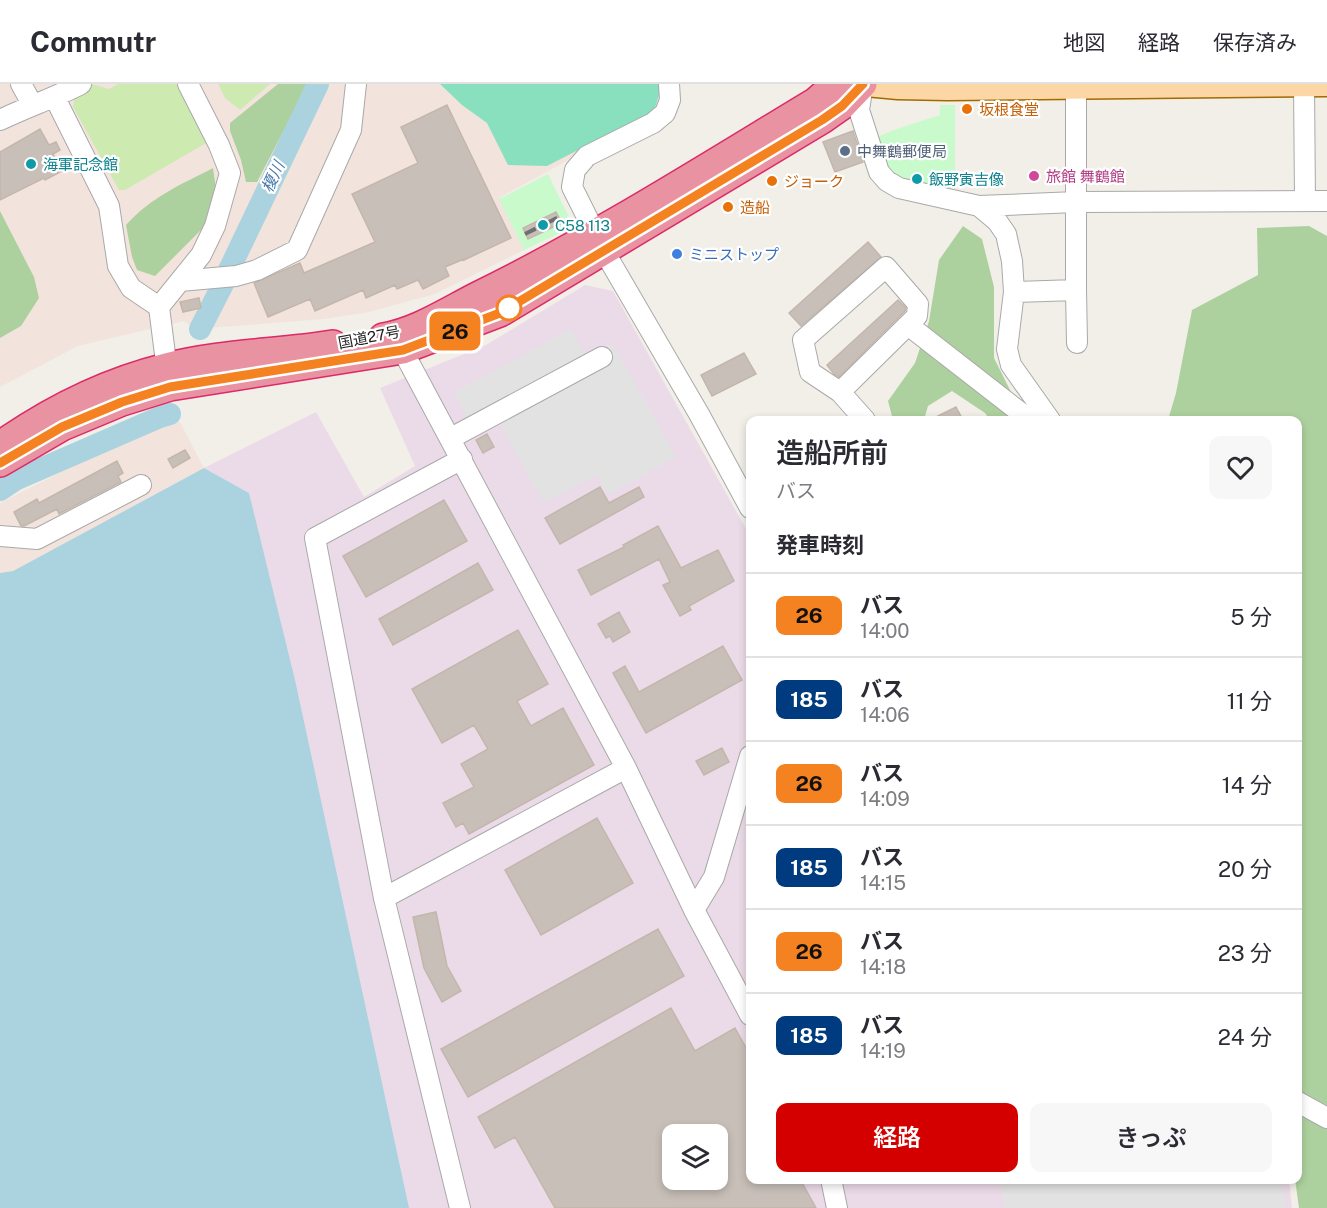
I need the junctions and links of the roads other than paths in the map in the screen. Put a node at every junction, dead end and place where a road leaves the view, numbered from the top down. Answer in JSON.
{"nodes":[{"id":1,"x":21,"y":84,"type":"edge"},
{"id":2,"x":81,"y":84,"type":"edge"},
{"id":3,"x":189,"y":84,"type":"edge"},
{"id":4,"x":356,"y":84,"type":"edge"},
{"id":5,"x":669,"y":84,"type":"edge"},
{"id":6,"x":835,"y":84,"type":"edge"},
{"id":7,"x":864,"y":84,"type":"edge"},
{"id":8,"x":1304,"y":84,"type":"edge"},
{"id":9,"x":1327,"y":84,"type":"edge"},
{"id":10,"x":1076,"y":85,"type":"edge"},
{"id":11,"x":948,"y":86,"type":"edge"},
{"id":12,"x":55,"y":98,"type":"junction"},
{"id":13,"x":32,"y":104,"type":"junction"},
{"id":14,"x":0,"y":120,"type":"edge"},
{"id":15,"x":1305,"y":201,"type":"junction"},
{"id":16,"x":1327,"y":201,"type":"edge"},
{"id":17,"x":1076,"y":202,"type":"junction"},
{"id":18,"x":979,"y":206,"type":"junction"},
{"id":19,"x":601,"y":242,"type":"junction"},
{"id":20,"x":180,"y":281,"type":"junction"},
{"id":21,"x":1076,"y":290,"type":"junction"},
{"id":22,"x":1014,"y":292,"type":"junction"},
{"id":23,"x":159,"y":307,"type":"junction"},
{"id":24,"x":908,"y":326,"type":"junction"},
{"id":25,"x":399,"y":342,"type":"junction"},
{"id":26,"x":1077,"y":343,"type":"dead end"},
{"id":27,"x":602,"y":357,"type":"dead end"},
{"id":28,"x":168,"y":377,"type":"junction"},
{"id":29,"x":840,"y":392,"type":"junction"},
{"id":30,"x":862,"y":416,"type":"edge"},
{"id":31,"x":1025,"y":416,"type":"edge"},
{"id":32,"x":1047,"y":416,"type":"edge"},
{"id":33,"x":451,"y":438,"type":"junction"},
{"id":34,"x":0,"y":444,"type":"edge"},
{"id":35,"x":462,"y":459,"type":"junction"},
{"id":36,"x":0,"y":463,"type":"edge"},
{"id":37,"x":141,"y":485,"type":"dead end"},
{"id":38,"x":746,"y":501,"type":"edge"},
{"id":39,"x":0,"y":536,"type":"edge"},
{"id":40,"x":626,"y":768,"type":"junction"},
{"id":41,"x":746,"y":769,"type":"edge"},
{"id":42,"x":384,"y":898,"type":"junction"},
{"id":43,"x":694,"y":910,"type":"junction"},
{"id":44,"x":746,"y":1008,"type":"edge"},
{"id":45,"x":1302,"y":1104,"type":"edge"},
{"id":46,"x":1327,"y":1118,"type":"edge"},
{"id":47,"x":832,"y":1184,"type":"edge"},
{"id":48,"x":460,"y":1208,"type":"edge"},
{"id":49,"x":837,"y":1208,"type":"edge"}],
"edges":[{"from":1,"to":13,"type":"street"},
{"from":2,"to":12,"type":"street"},
{"from":3,"to":20,"type":"street"},
{"from":4,"to":20,"type":"street"},
{"from":5,"to":19,"type":"street"},
{"from":6,"to":19,"type":"highway","name":"国道27号"},
{"from":7,"to":11,"type":"main road"},
{"from":7,"to":18,"type":"street"},
{"from":7,"to":19,"type":"highway","name":"国道27号"},
{"from":8,"to":9,"type":"main road"},
{"from":8,"to":10,"type":"main road"},
{"from":8,"to":15,"type":"street"},
{"from":10,"to":11,"type":"main road"},
{"from":10,"to":17,"type":"street"},
{"from":12,"to":13,"type":"street"},
{"from":12,"to":23,"type":"street"},
{"from":13,"to":14,"type":"street"},
{"from":15,"to":16,"type":"street"},
{"from":15,"to":17,"type":"street"},
{"from":17,"to":18,"type":"street"},
{"from":17,"to":21,"type":"street"},
{"from":18,"to":22,"type":"street"},
{"from":19,"to":25,"type":"highway","name":"国道27号"},
{"from":19,"to":38,"type":"street"},
{"from":20,"to":23,"type":"street"},
{"from":21,"to":22,"type":"street"},
{"from":21,"to":26,"type":"street"},
{"from":22,"to":32,"type":"street"},
{"from":23,"to":28,"type":"street"},
{"from":24,"to":29,"type":"street"},
{"from":24,"to":29,"type":"street"},
{"from":24,"to":31,"type":"street"},
{"from":25,"to":28,"type":"highway","name":"国道27号"},
{"from":25,"to":33,"type":"street"},
{"from":27,"to":33,"type":"street"},
{"from":28,"to":34,"type":"highway","name":"国道27号"},
{"from":28,"to":36,"type":"highway","name":"国道27号"},
{"from":29,"to":30,"type":"street"},
{"from":33,"to":35,"type":"street"},
{"from":35,"to":40,"type":"street"},
{"from":35,"to":42,"type":"street"},
{"from":37,"to":39,"type":"street"},
{"from":40,"to":42,"type":"street"},
{"from":40,"to":43,"type":"street"},
{"from":41,"to":43,"type":"street"},
{"from":42,"to":48,"type":"street"},
{"from":43,"to":44,"type":"street"},
{"from":45,"to":46,"type":"street"},
{"from":47,"to":49,"type":"street"}]}
